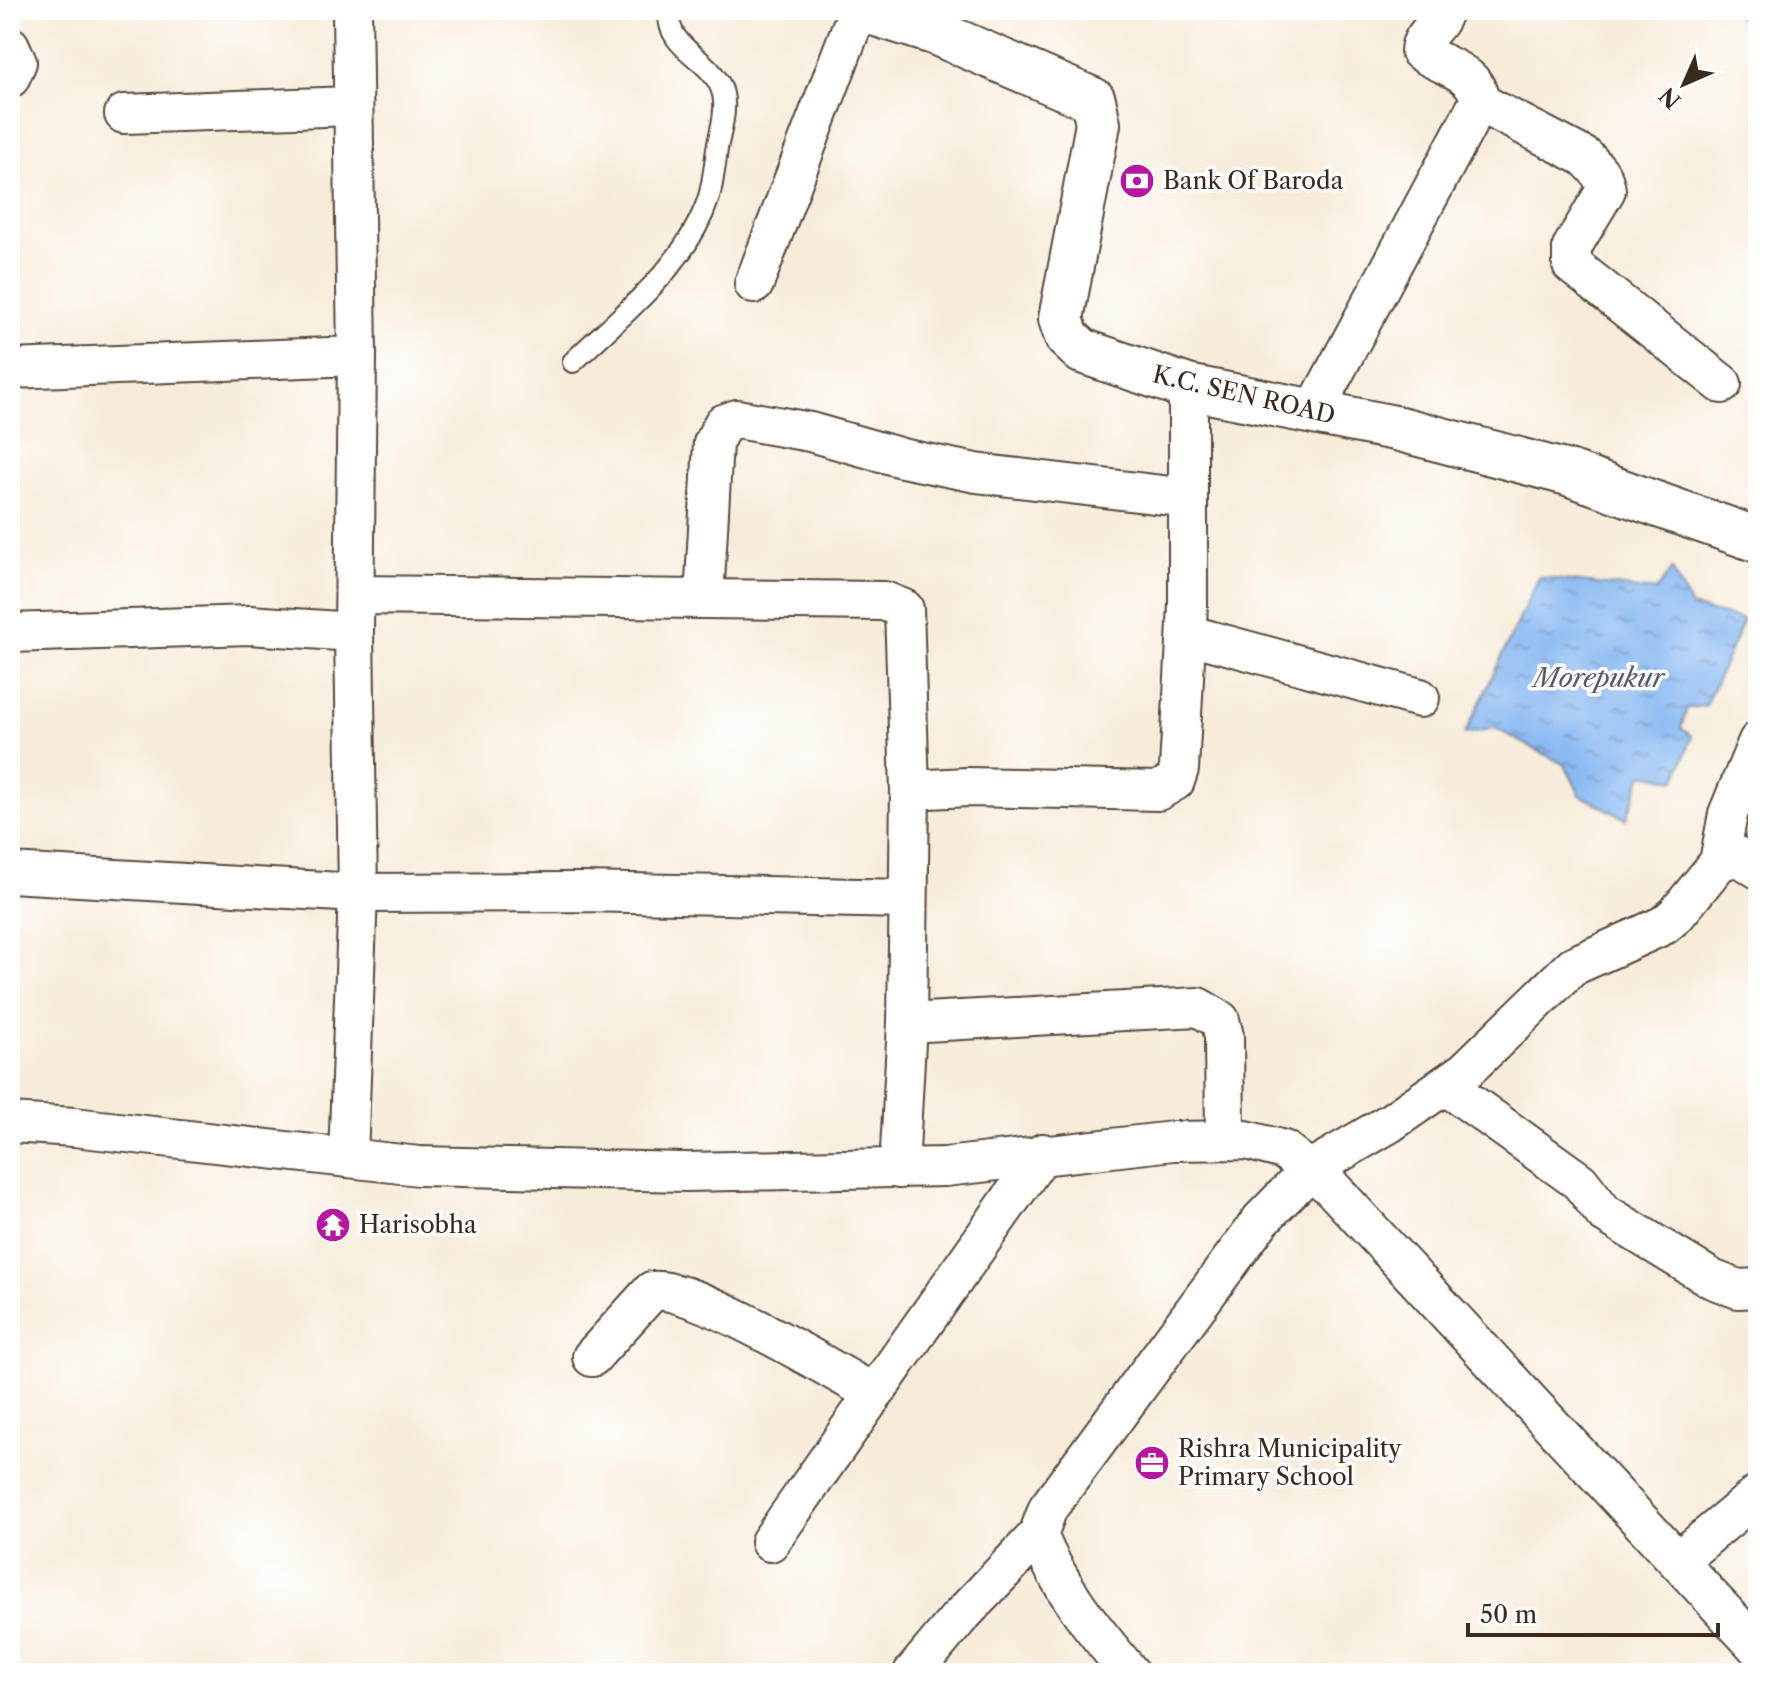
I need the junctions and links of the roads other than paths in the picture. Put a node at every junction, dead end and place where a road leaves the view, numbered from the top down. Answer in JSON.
{"nodes":[{"id":1,"x":352,"y":10,"type":"edge"},
{"id":2,"x":669,"y":10,"type":"edge"},
{"id":3,"x":861,"y":10,"type":"edge"},
{"id":4,"x":1443,"y":10,"type":"edge"},
{"id":5,"x":938,"y":21,"type":"edge"},
{"id":6,"x":10,"y":46,"type":"edge"},
{"id":7,"x":10,"y":78,"type":"edge"},
{"id":8,"x":1479,"y":102,"type":"junction"},
{"id":9,"x":353,"y":106,"type":"junction"},
{"id":10,"x":124,"y":114,"type":"dead end"},
{"id":11,"x":754,"y":284,"type":"dead end"},
{"id":12,"x":357,"y":356,"type":"junction"},
{"id":13,"x":573,"y":362,"type":"dead end"},
{"id":14,"x":10,"y":369,"type":"edge"},
{"id":15,"x":1722,"y":384,"type":"dead end"},
{"id":16,"x":1188,"y":387,"type":"junction"},
{"id":17,"x":1314,"y":411,"type":"junction"},
{"id":18,"x":1188,"y":498,"type":"junction"},
{"id":19,"x":1758,"y":540,"type":"edge"},
{"id":20,"x":704,"y":599,"type":"junction"},
{"id":21,"x":355,"y":613,"type":"junction"},
{"id":22,"x":10,"y":633,"type":"edge"},
{"id":23,"x":1187,"y":634,"type":"junction"},
{"id":24,"x":1420,"y":698,"type":"dead end"},
{"id":25,"x":1758,"y":741,"type":"edge"},
{"id":26,"x":910,"y":790,"type":"junction"},
{"id":27,"x":1719,"y":862,"type":"junction"},
{"id":28,"x":1758,"y":869,"type":"edge"},
{"id":29,"x":10,"y":873,"type":"edge"},
{"id":30,"x":358,"y":893,"type":"junction"},
{"id":31,"x":908,"y":899,"type":"junction"},
{"id":32,"x":907,"y":1023,"type":"junction"},
{"id":33,"x":1445,"y":1085,"type":"junction"},
{"id":34,"x":10,"y":1123,"type":"edge"},
{"id":35,"x":1225,"y":1140,"type":"junction"},
{"id":36,"x":1043,"y":1153,"type":"junction"},
{"id":37,"x":348,"y":1158,"type":"junction"},
{"id":38,"x":899,"y":1169,"type":"junction"},
{"id":39,"x":1311,"y":1169,"type":"junction"},
{"id":40,"x":1758,"y":1288,"type":"edge"},
{"id":41,"x":592,"y":1357,"type":"dead end"},
{"id":42,"x":872,"y":1392,"type":"junction"},
{"id":43,"x":1758,"y":1494,"type":"edge"},
{"id":44,"x":1038,"y":1535,"type":"junction"},
{"id":45,"x":770,"y":1542,"type":"dead end"},
{"id":46,"x":1679,"y":1560,"type":"junction"},
{"id":47,"x":1758,"y":1648,"type":"edge"},
{"id":48,"x":913,"y":1673,"type":"edge"},
{"id":49,"x":1130,"y":1673,"type":"edge"}],
"edges":[{"from":1,"to":9,"type":"street"},
{"from":2,"to":13,"type":"lane"},
{"from":3,"to":5,"type":"street","name":"K.C. SEN ROAD"},
{"from":3,"to":11,"type":"street"},
{"from":4,"to":8,"type":"street"},
{"from":5,"to":16,"type":"street","name":"K.C. SEN ROAD"},
{"from":6,"to":7,"type":"street"},
{"from":8,"to":15,"type":"street"},
{"from":8,"to":17,"type":"street"},
{"from":9,"to":10,"type":"street"},
{"from":9,"to":12,"type":"street"},
{"from":12,"to":14,"type":"street"},
{"from":12,"to":21,"type":"street"},
{"from":16,"to":17,"type":"street","name":"K.C. SEN ROAD"},
{"from":16,"to":18,"type":"street"},
{"from":17,"to":19,"type":"street","name":"K.C. SEN ROAD"},
{"from":18,"to":20,"type":"street"},
{"from":18,"to":23,"type":"street"},
{"from":20,"to":21,"type":"street"},
{"from":20,"to":26,"type":"street"},
{"from":21,"to":22,"type":"street"},
{"from":21,"to":30,"type":"street"},
{"from":23,"to":24,"type":"street"},
{"from":23,"to":26,"type":"street"},
{"from":25,"to":27,"type":"street"},
{"from":26,"to":31,"type":"street"},
{"from":27,"to":28,"type":"street"},
{"from":27,"to":33,"type":"street"},
{"from":29,"to":30,"type":"street"},
{"from":30,"to":31,"type":"street"},
{"from":30,"to":37,"type":"street"},
{"from":31,"to":32,"type":"street"},
{"from":32,"to":35,"type":"street"},
{"from":32,"to":38,"type":"street"},
{"from":33,"to":39,"type":"street"},
{"from":33,"to":40,"type":"street"},
{"from":34,"to":37,"type":"street"},
{"from":35,"to":36,"type":"street"},
{"from":35,"to":39,"type":"street"},
{"from":36,"to":38,"type":"street"},
{"from":36,"to":42,"type":"street"},
{"from":37,"to":38,"type":"street"},
{"from":39,"to":44,"type":"street"},
{"from":39,"to":46,"type":"street"},
{"from":41,"to":42,"type":"street"},
{"from":42,"to":45,"type":"street"},
{"from":43,"to":46,"type":"street"},
{"from":44,"to":48,"type":"street"},
{"from":44,"to":49,"type":"street"},
{"from":46,"to":47,"type":"street"}]}
